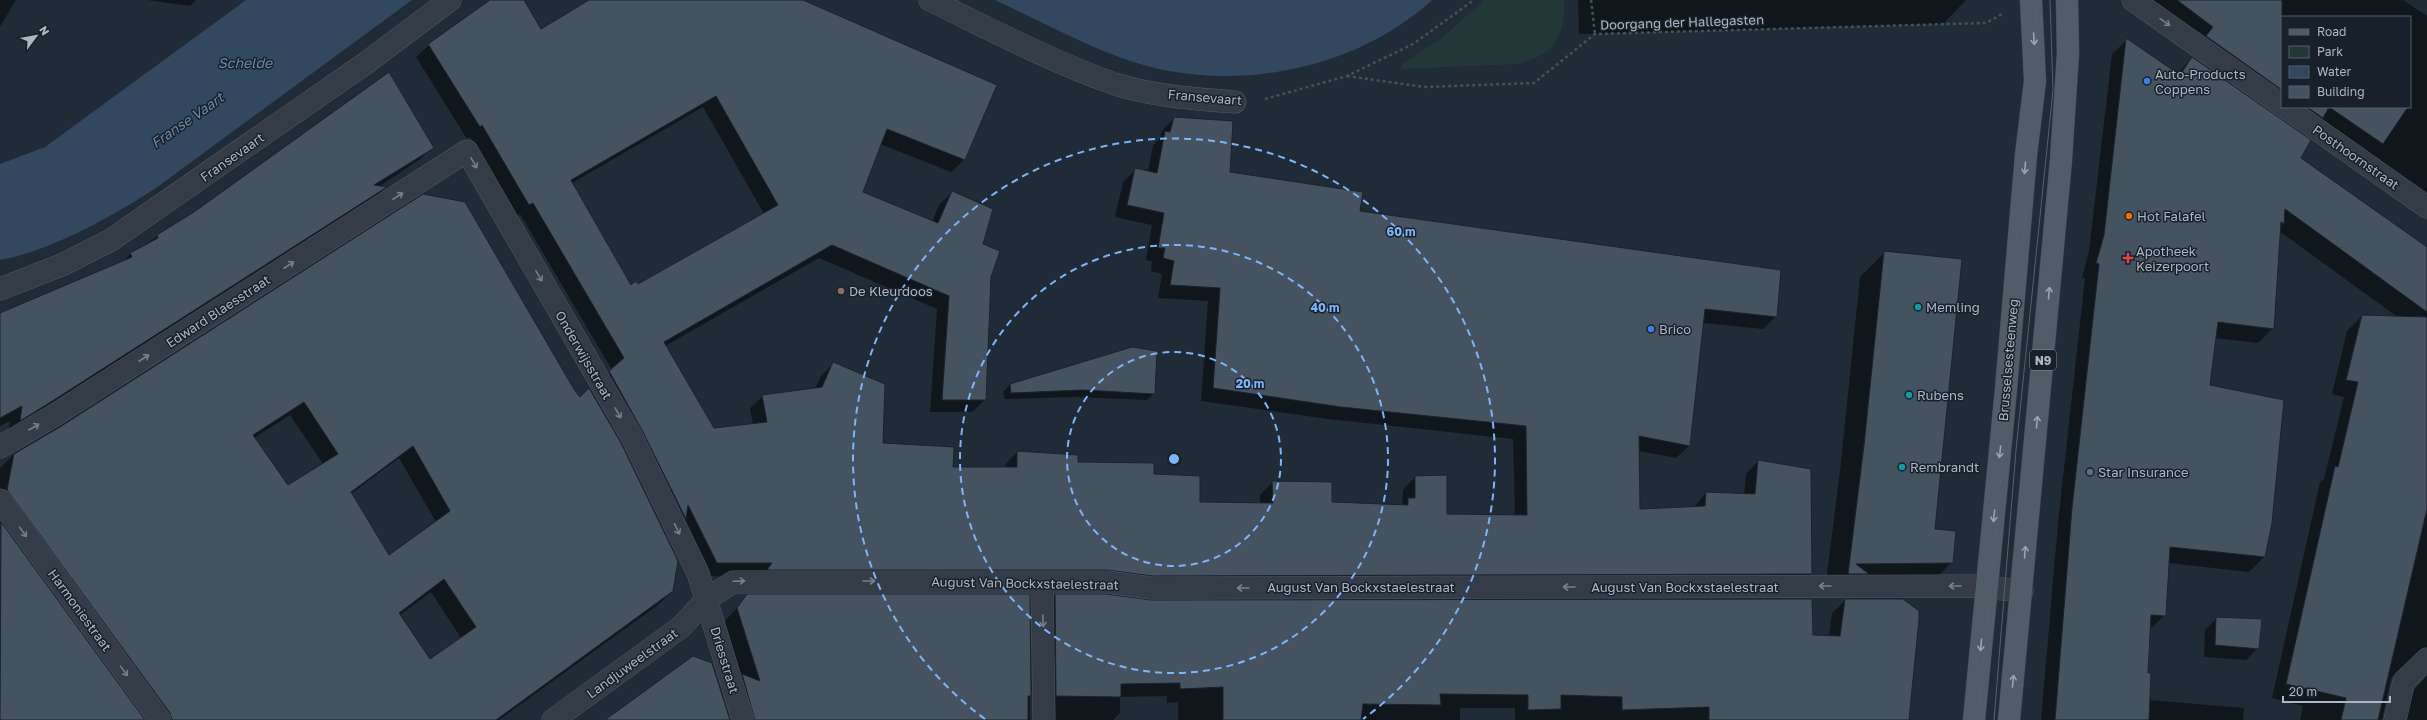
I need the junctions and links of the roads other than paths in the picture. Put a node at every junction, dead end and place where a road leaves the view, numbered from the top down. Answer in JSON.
{"nodes":[{"id":1,"x":450,"y":0,"type":"edge"},
{"id":2,"x":930,"y":0,"type":"edge"},
{"id":3,"x":2031,"y":0,"type":"edge"},
{"id":4,"x":2067,"y":0,"type":"edge"},
{"id":5,"x":2133,"y":0,"type":"edge"},
{"id":6,"x":1235,"y":102,"type":"road end"},
{"id":7,"x":2281,"y":104,"type":"edge"},
{"id":8,"x":2286,"y":108,"type":"edge"},
{"id":9,"x":435,"y":172,"type":"joint"},
{"id":10,"x":2427,"y":207,"type":"edge"},
{"id":11,"x":0,"y":289,"type":"edge"},
{"id":12,"x":0,"y":447,"type":"edge"},
{"id":13,"x":0,"y":500,"type":"edge"},
{"id":14,"x":1042,"y":582,"type":"junction"},
{"id":15,"x":1987,"y":588,"type":"junction"},
{"id":16,"x":2022,"y":591,"type":"junction"},
{"id":17,"x":706,"y":600,"type":"junction"},
{"id":18,"x":2427,"y":659,"type":"edge"},
{"id":19,"x":160,"y":720,"type":"edge"},
{"id":20,"x":553,"y":720,"type":"edge"},
{"id":21,"x":743,"y":720,"type":"edge"},
{"id":22,"x":1044,"y":720,"type":"edge"},
{"id":23,"x":1974,"y":720,"type":"edge"},
{"id":24,"x":2009,"y":720,"type":"edge"},
{"id":25,"x":2395,"y":720,"type":"edge"}],
"edges":[{"from":1,"to":11,"type":"street","name":"Fransevaart"},
{"from":2,"to":6,"type":"street","name":"Fransevaart"},
{"from":3,"to":15,"type":"main road","name":"Brusselsesteenweg","one_way":true},
{"from":16,"to":4,"type":"main road","number":"N9","one_way":true},
{"from":5,"to":7,"type":"street","one_way":true},
{"from":8,"to":10,"type":"street","name":"Posthoornstraat"},
{"from":12,"to":9,"type":"street","name":"Edward Blaesstraat","one_way":true},
{"from":9,"to":17,"type":"street","name":"Onderwijsstraat","one_way":true},
{"from":13,"to":19,"type":"street","name":"Harmoniestraat","one_way":true},
{"from":15,"to":14,"type":"street","name":"August Van Bockxstaelestraat","one_way":true},
{"from":17,"to":14,"type":"street","name":"August Van Bockxstaelestraat","one_way":true},
{"from":14,"to":22,"type":"street","one_way":true},
{"from":15,"to":16,"type":"street","name":"August Van Bockxstaelestraat"},
{"from":15,"to":23,"type":"main road","name":"Brusselsesteenweg","one_way":true},
{"from":24,"to":16,"type":"main road","number":"N9","one_way":true},
{"from":17,"to":20,"type":"street","name":"Landjuweelstraat"},
{"from":17,"to":21,"type":"street","name":"Driesstraat"},
{"from":18,"to":25,"type":"street"}]}
